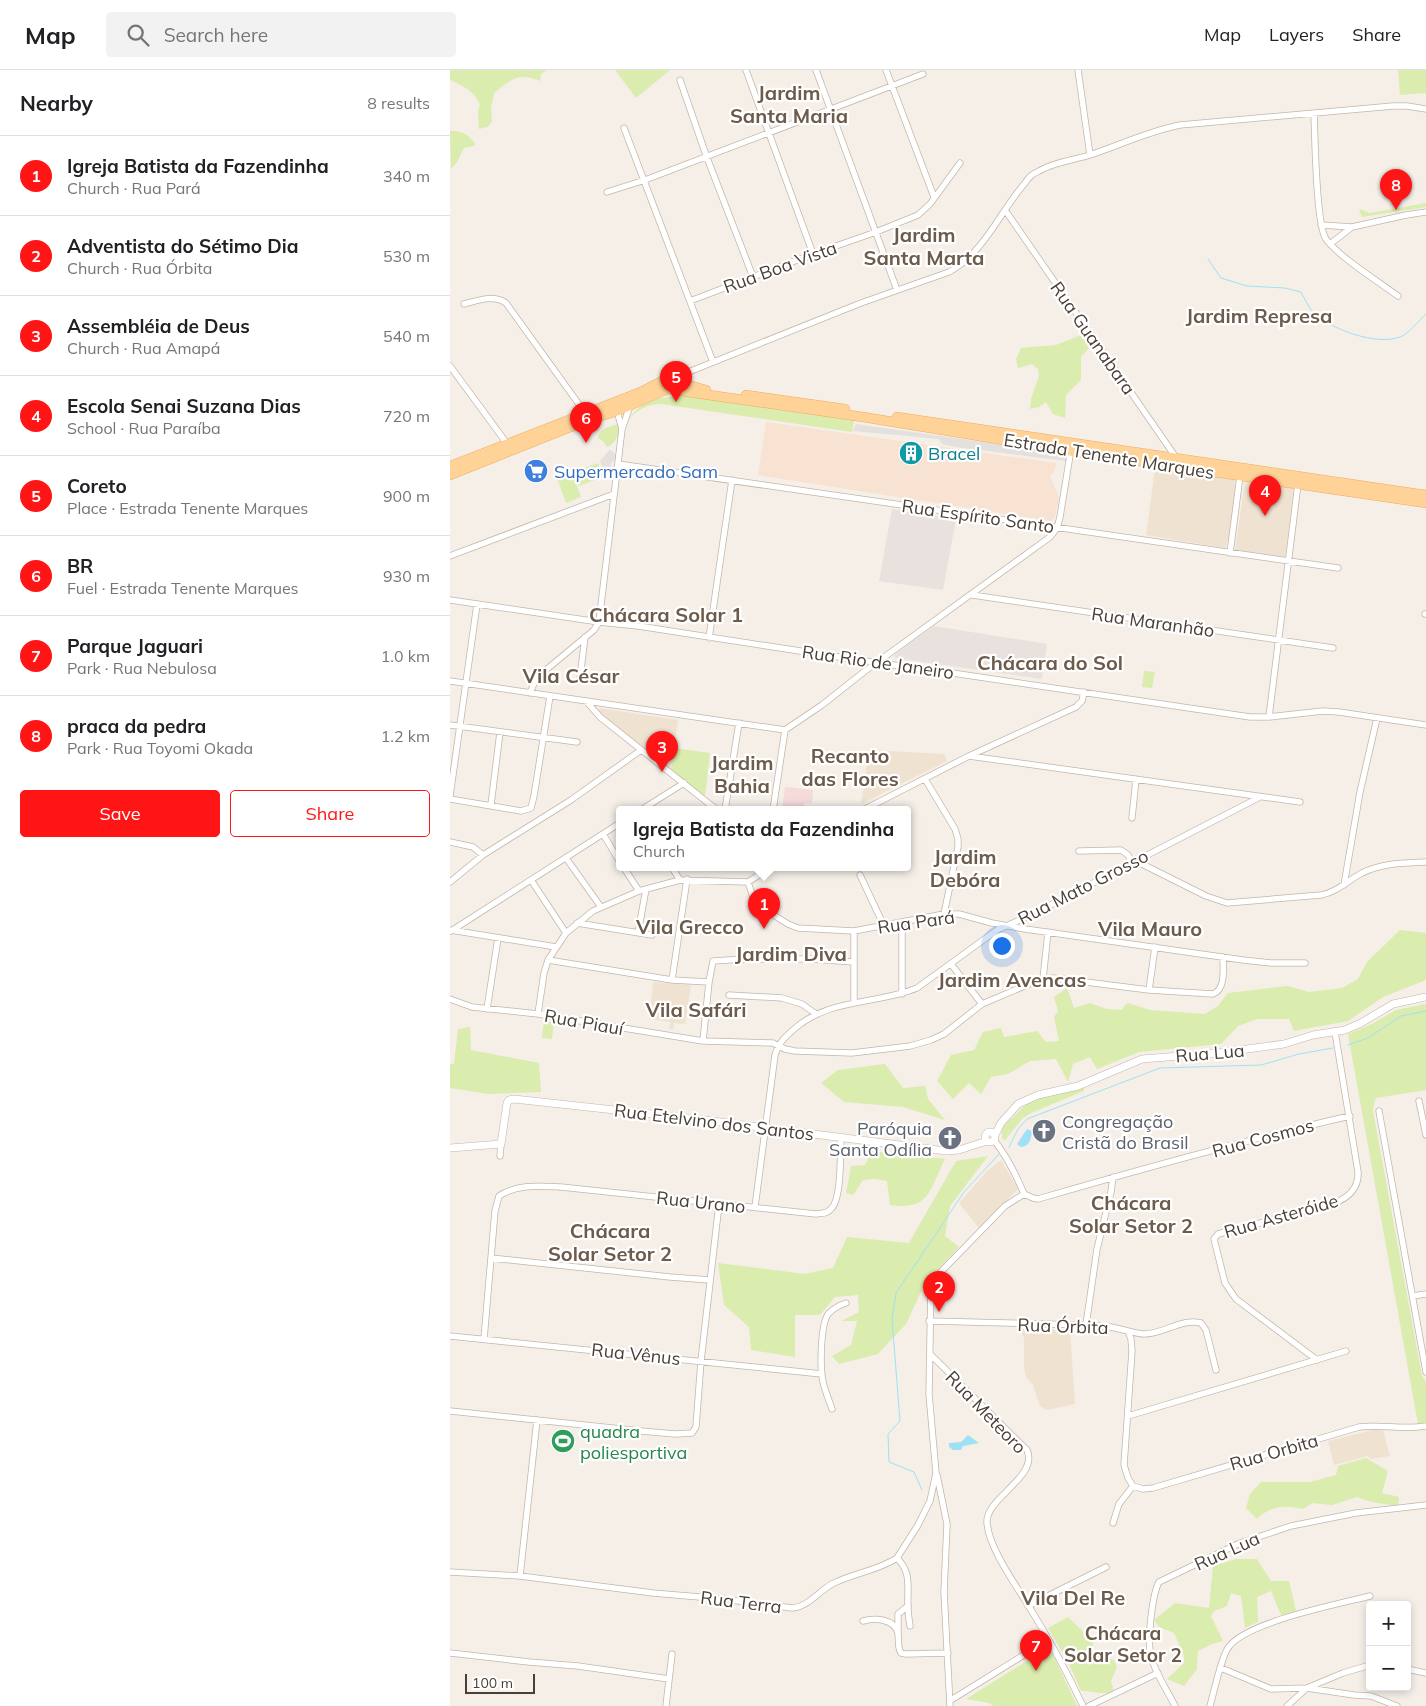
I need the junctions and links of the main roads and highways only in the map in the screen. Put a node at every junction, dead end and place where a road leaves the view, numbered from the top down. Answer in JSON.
{"nodes":[{"id":1,"x":681,"y":377,"type":"junction"},
{"id":2,"x":676,"y":386,"type":"junction"},
{"id":3,"x":630,"y":401,"type":"junction"},
{"id":4,"x":1071,"y":447,"type":"junction"},
{"id":5,"x":1176,"y":463,"type":"junction"},
{"id":6,"x":450,"y":466,"type":"edge"},
{"id":7,"x":450,"y":475,"type":"edge"},
{"id":8,"x":1426,"y":495,"type":"edge"},
{"id":9,"x":1426,"y":503,"type":"edge"}],
"edges":[{"from":1,"to":2,"type":"main road"},
{"from":1,"to":3,"type":"main road"},
{"from":1,"to":4,"type":"main road","name":"Estrada Tenente Marques"},
{"from":2,"to":3,"type":"main road"},
{"from":2,"to":4,"type":"main road","name":"Estrada Tenente Marques"},
{"from":3,"to":6,"type":"main road"},
{"from":3,"to":7,"type":"main road"},
{"from":4,"to":5,"type":"main road","name":"Estrada Tenente Marques"},
{"from":5,"to":8,"type":"main road","name":"Estrada Tenente Marques"},
{"from":5,"to":9,"type":"main road","name":"Estrada Tenente Marques"}]}
